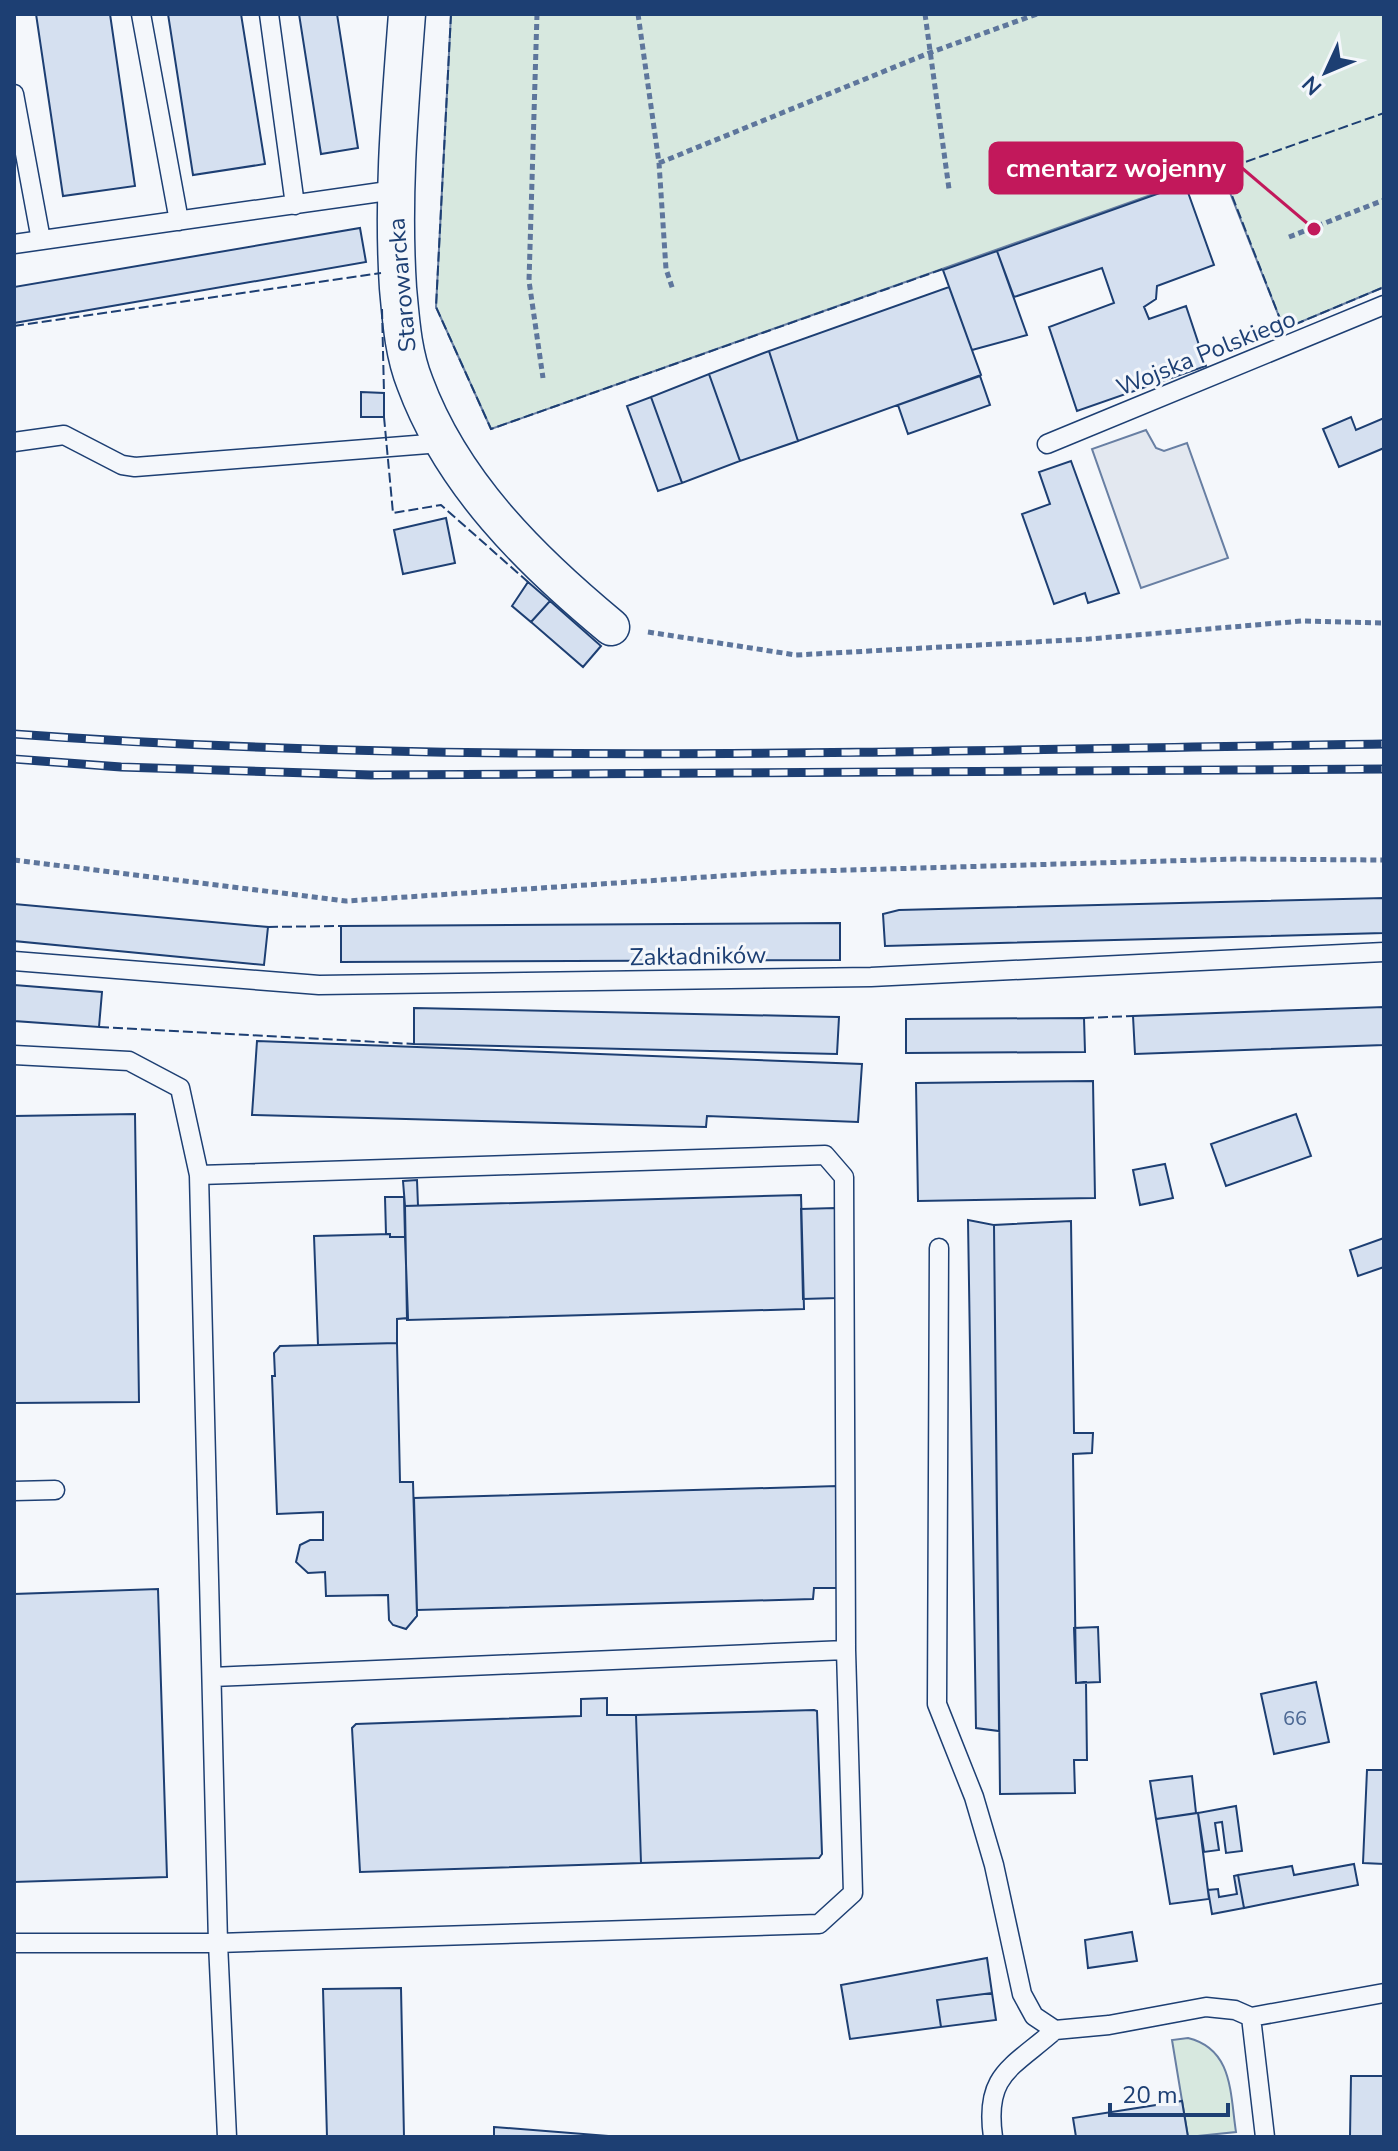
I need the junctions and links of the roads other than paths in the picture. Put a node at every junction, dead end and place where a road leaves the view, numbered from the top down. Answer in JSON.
{"nodes":[{"id":1,"x":141,"y":14,"type":"edge"},
{"id":2,"x":269,"y":14,"type":"edge"},
{"id":3,"x":407,"y":14,"type":"edge"},
{"id":4,"x":14,"y":94,"type":"edge"},
{"id":5,"x":395,"y":190,"type":"junction"},
{"id":6,"x":295,"y":205,"type":"junction"},
{"id":7,"x":179,"y":221,"type":"junction"},
{"id":8,"x":41,"y":240,"type":"junction"},
{"id":9,"x":14,"y":244,"type":"edge"},
{"id":10,"x":1384,"y":305,"type":"edge"},
{"id":11,"x":14,"y":442,"type":"edge"},
{"id":12,"x":441,"y":443,"type":"junction"},
{"id":13,"x":1047,"y":444,"type":"dead end"},
{"id":14,"x":611,"y":627,"type":"road end"},
{"id":15,"x":1384,"y":952,"type":"edge"},
{"id":16,"x":14,"y":961,"type":"edge"},
{"id":17,"x":14,"y":1055,"type":"edge"},
{"id":18,"x":199,"y":1175,"type":"junction"},
{"id":19,"x":939,"y":1248,"type":"dead end"},
{"id":20,"x":55,"y":1490,"type":"dead end"},
{"id":21,"x":14,"y":1491,"type":"edge"},
{"id":22,"x":846,"y":1650,"type":"junction"},
{"id":23,"x":212,"y":1677,"type":"junction"},
{"id":24,"x":14,"y":1943,"type":"edge"},
{"id":25,"x":218,"y":1943,"type":"junction"},
{"id":26,"x":1384,"y":1993,"type":"edge"},
{"id":27,"x":1251,"y":2017,"type":"junction"},
{"id":28,"x":1055,"y":2030,"type":"junction"},
{"id":29,"x":227,"y":2137,"type":"edge"},
{"id":30,"x":993,"y":2137,"type":"edge"},
{"id":31,"x":1265,"y":2137,"type":"edge"}],
"edges":[{"from":1,"to":7,"type":"lane"},
{"from":2,"to":6,"type":"lane"},
{"from":3,"to":5,"type":"street","name":"Starowarcka"},
{"from":4,"to":8,"type":"lane"},
{"from":5,"to":6,"type":"lane"},
{"from":5,"to":12,"type":"street","name":"Starowarcka"},
{"from":6,"to":7,"type":"lane"},
{"from":7,"to":8,"type":"lane"},
{"from":8,"to":9,"type":"lane"},
{"from":10,"to":13,"type":"lane","name":"Wojska Polskiego"},
{"from":11,"to":12,"type":"lane"},
{"from":12,"to":14,"type":"street","name":"Starowarcka"},
{"from":15,"to":16,"type":"lane","name":"Zakładników"},
{"from":17,"to":18,"type":"lane"},
{"from":18,"to":22,"type":"lane"},
{"from":18,"to":23,"type":"lane"},
{"from":19,"to":28,"type":"lane"},
{"from":20,"to":21,"type":"lane"},
{"from":22,"to":23,"type":"lane"},
{"from":22,"to":25,"type":"lane"},
{"from":23,"to":25,"type":"lane"},
{"from":24,"to":25,"type":"lane"},
{"from":25,"to":29,"type":"lane"},
{"from":26,"to":27,"type":"lane"},
{"from":27,"to":28,"type":"lane"},
{"from":27,"to":31,"type":"lane"},
{"from":28,"to":30,"type":"lane"}]}
